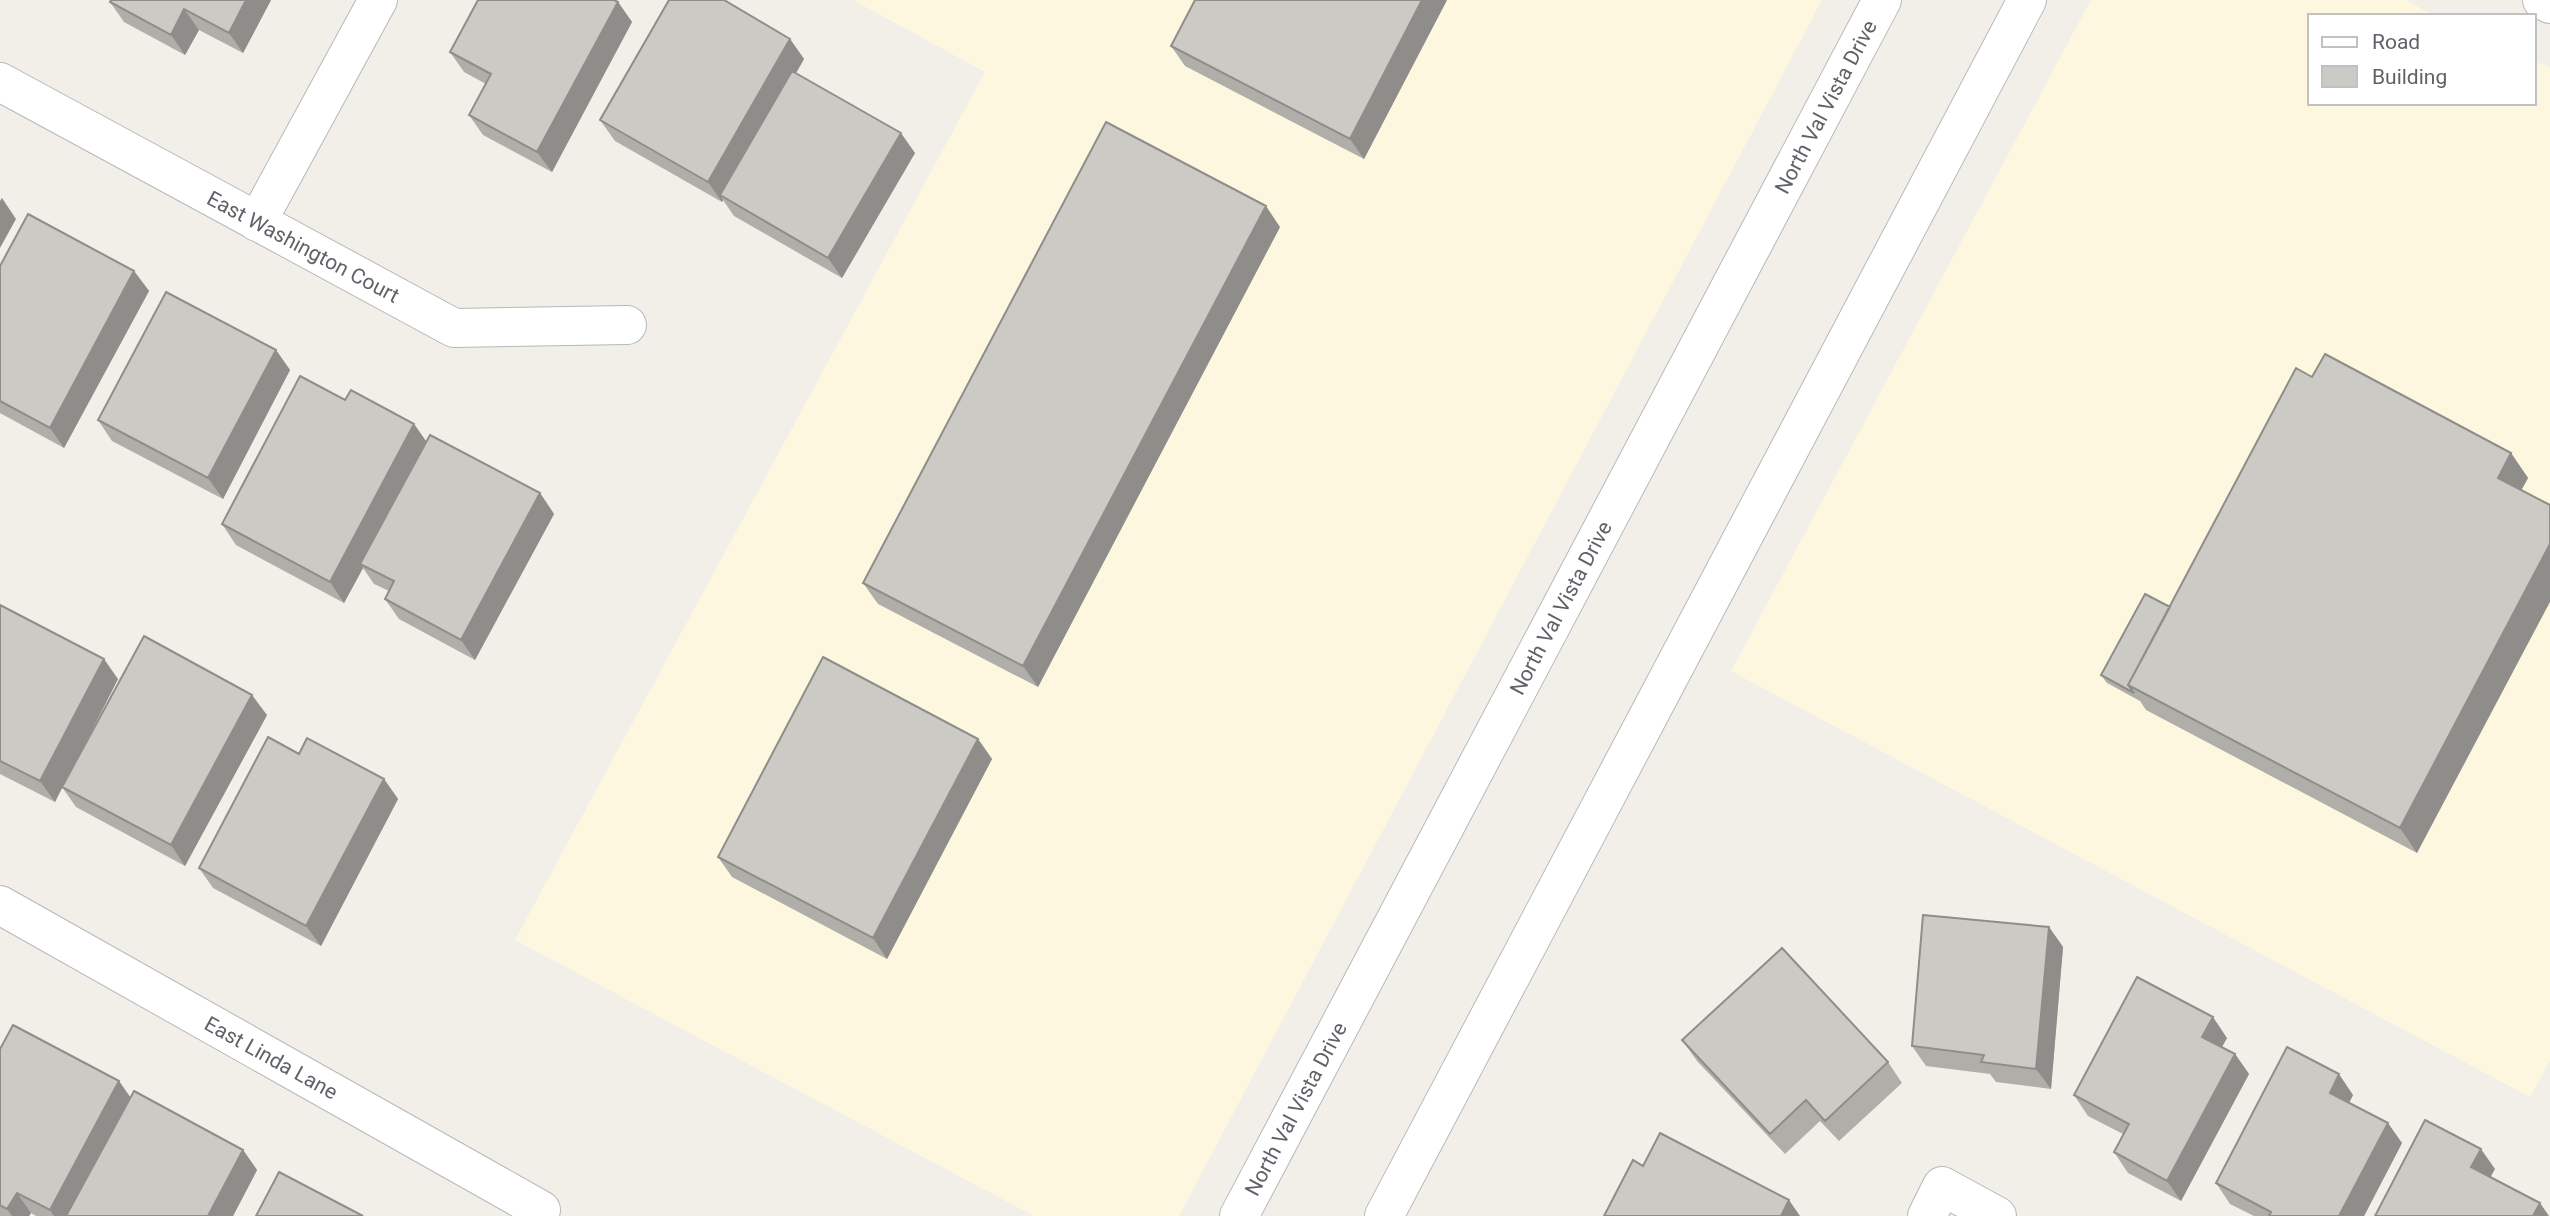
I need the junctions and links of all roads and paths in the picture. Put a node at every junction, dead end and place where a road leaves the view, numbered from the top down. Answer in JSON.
{"nodes":[{"id":1,"x":378,"y":0,"type":"edge"},
{"id":2,"x":1882,"y":0,"type":"edge"},
{"id":3,"x":2027,"y":0,"type":"edge"},
{"id":4,"x":2542,"y":0,"type":"edge"},
{"id":5,"x":2550,"y":4,"type":"edge"},
{"id":6,"x":0,"y":82,"type":"edge"},
{"id":7,"x":257,"y":222,"type":"junction"},
{"id":8,"x":626,"y":324,"type":"dead end"},
{"id":9,"x":0,"y":905,"type":"edge"},
{"id":10,"x":1935,"y":1201,"type":"edge"},
{"id":11,"x":540,"y":1213,"type":"edge"},
{"id":12,"x":1246,"y":1214,"type":"edge"},
{"id":13,"x":1384,"y":1216,"type":"edge"},
{"id":14,"x":1997,"y":1216,"type":"edge"}],
"edges":[{"from":1,"to":7,"type":"main road"},
{"from":2,"to":12,"type":"main road","name":"North Val Vista Drive"},
{"from":3,"to":13,"type":"main road"},
{"from":4,"to":5,"type":"main road"},
{"from":6,"to":7,"type":"main road","name":"East Washington Court"},
{"from":7,"to":8,"type":"main road","name":"East Washington Court"},
{"from":9,"to":11,"type":"main road","name":"East Linda Lane"},
{"from":10,"to":14,"type":"main road"}]}
